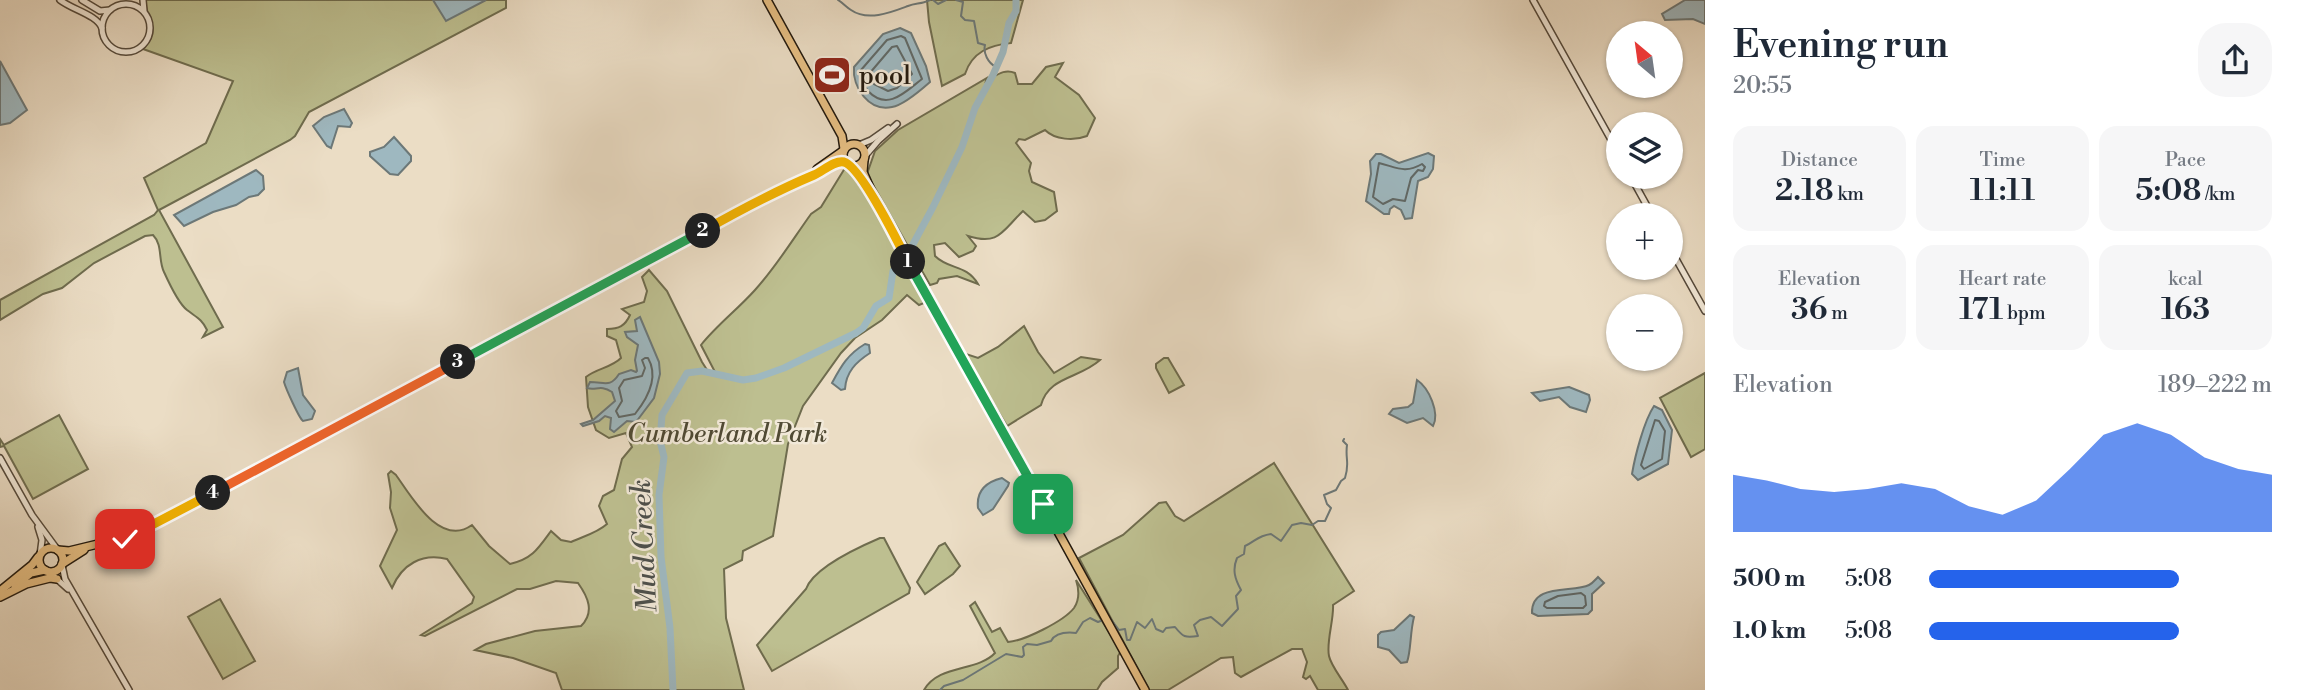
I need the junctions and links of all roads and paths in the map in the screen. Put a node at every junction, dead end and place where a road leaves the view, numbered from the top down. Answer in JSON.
{"nodes":[{"id":1,"x":60,"y":0,"type":"edge"},
{"id":2,"x":82,"y":0,"type":"edge"},
{"id":3,"x":135,"y":0,"type":"edge"},
{"id":4,"x":143,"y":0,"type":"edge"},
{"id":5,"x":767,"y":0,"type":"edge"},
{"id":6,"x":1533,"y":0,"type":"edge"},
{"id":7,"x":123,"y":5,"type":"junction"},
{"id":8,"x":113,"y":9,"type":"junction"},
{"id":9,"x":145,"y":14,"type":"junction"},
{"id":10,"x":102,"y":28,"type":"junction"},
{"id":11,"x":838,"y":128,"type":"junction"},
{"id":12,"x":1606,"y":131,"type":"edge"},
{"id":13,"x":857,"y":145,"type":"junction"},
{"id":14,"x":844,"y":149,"type":"junction"},
{"id":15,"x":864,"y":158,"type":"junction"},
{"id":16,"x":848,"y":164,"type":"junction"},
{"id":17,"x":802,"y":179,"type":"junction"},
{"id":18,"x":874,"y":197,"type":"junction"},
{"id":19,"x":1683,"y":272,"type":"edge"},
{"id":20,"x":1705,"y":312,"type":"edge"},
{"id":21,"x":0,"y":458,"type":"edge"},
{"id":22,"x":37,"y":524,"type":"junction"},
{"id":23,"x":91,"y":546,"type":"junction"},
{"id":24,"x":58,"y":550,"type":"junction"},
{"id":25,"x":40,"y":555,"type":"junction"},
{"id":26,"x":62,"y":565,"type":"junction"},
{"id":27,"x":46,"y":571,"type":"junction"},
{"id":28,"x":57,"y":579,"type":"junction"},
{"id":29,"x":0,"y":591,"type":"edge"},
{"id":30,"x":71,"y":591,"type":"junction"},
{"id":31,"x":0,"y":597,"type":"edge"},
{"id":32,"x":129,"y":690,"type":"edge"},
{"id":33,"x":1145,"y":690,"type":"edge"}],
"edges":[{"from":1,"to":10,"type":"street"},
{"from":2,"to":8,"type":"street"},
{"from":3,"to":7,"type":"street"},
{"from":4,"to":9,"type":"street"},
{"from":5,"to":11,"type":"main road"},
{"from":6,"to":12,"type":"street"},
{"from":7,"to":8,"type":"street"},
{"from":7,"to":9,"type":"street"},
{"from":8,"to":10,"type":"street"},
{"from":9,"to":10,"type":"street"},
{"from":11,"to":13,"type":"main road"},
{"from":11,"to":14,"type":"main road"},
{"from":13,"to":14,"type":"main road"},
{"from":13,"to":15,"type":"main road"},
{"from":13,"to":15,"type":"street"},
{"from":14,"to":16,"type":"main road"},
{"from":14,"to":17,"type":"main road"},
{"from":15,"to":16,"type":"main road"},
{"from":15,"to":18,"type":"main road"},
{"from":16,"to":17,"type":"main road"},
{"from":16,"to":18,"type":"main road"},
{"from":17,"to":23,"type":"main road"},
{"from":18,"to":33,"type":"main road"},
{"from":19,"to":20,"type":"street"},
{"from":21,"to":22,"type":"street"},
{"from":22,"to":24,"type":"street"},
{"from":22,"to":25,"type":"street"},
{"from":23,"to":24,"type":"main road"},
{"from":23,"to":26,"type":"main road"},
{"from":24,"to":25,"type":"main road"},
{"from":24,"to":26,"type":"main road"},
{"from":25,"to":27,"type":"main road"},
{"from":25,"to":29,"type":"main road"},
{"from":26,"to":27,"type":"main road"},
{"from":26,"to":30,"type":"street"},
{"from":27,"to":28,"type":"street"},
{"from":27,"to":31,"type":"main road"},
{"from":28,"to":30,"type":"street"},
{"from":28,"to":31,"type":"main road"},
{"from":30,"to":32,"type":"street"}]}
